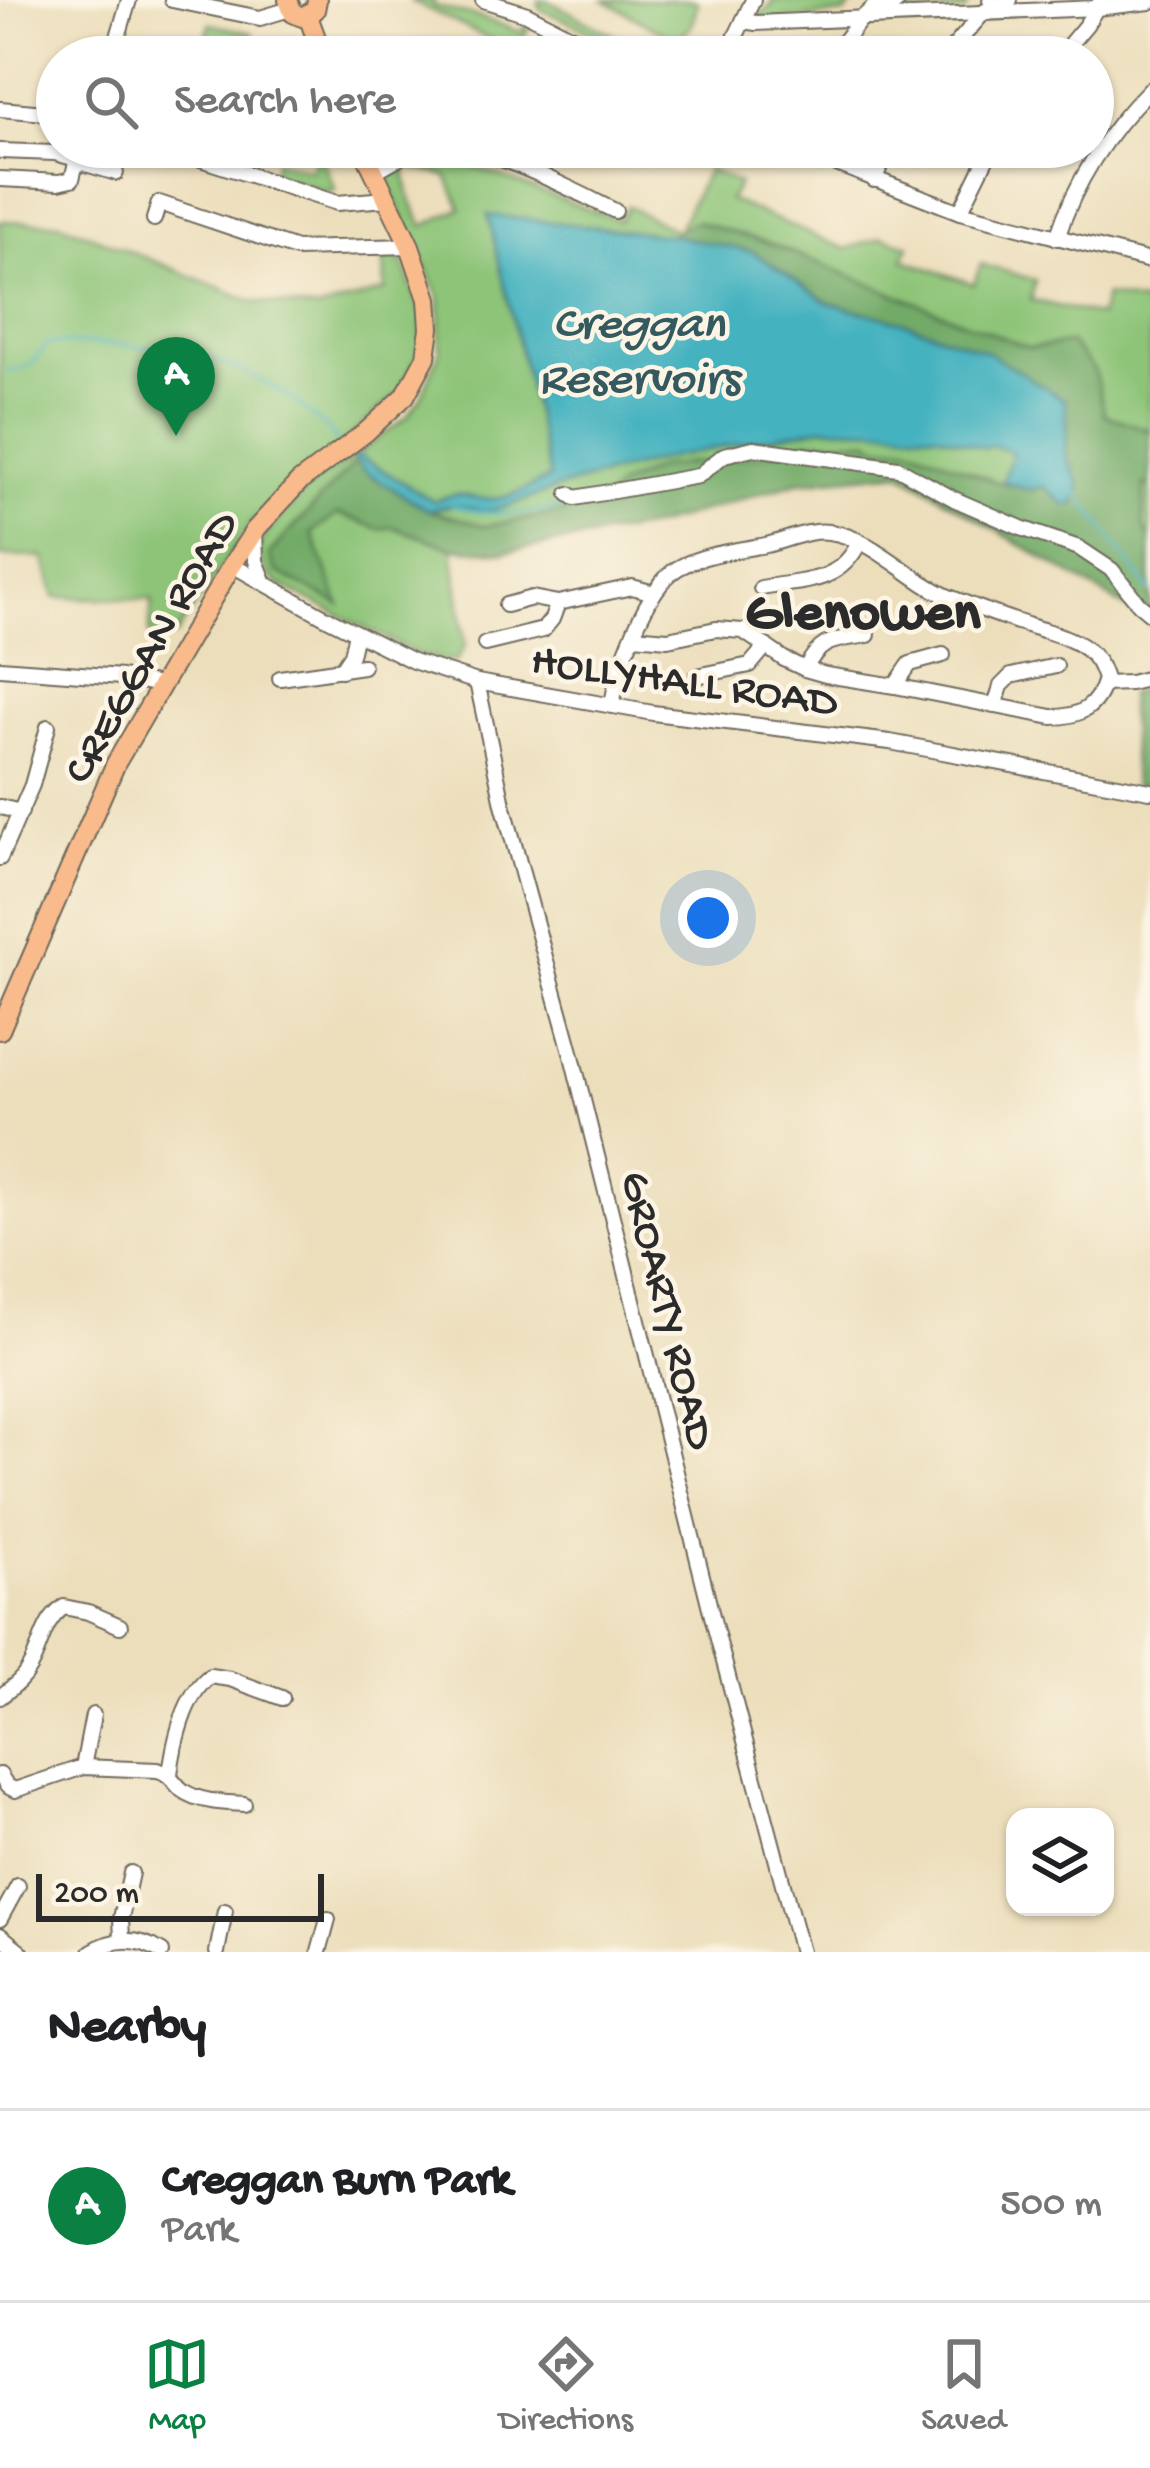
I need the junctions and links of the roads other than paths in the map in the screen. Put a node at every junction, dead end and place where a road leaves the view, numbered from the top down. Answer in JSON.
{"nodes":[{"id":1,"x":129,"y":0,"type":"edge"},
{"id":2,"x":172,"y":0,"type":"edge"},
{"id":3,"x":483,"y":0,"type":"edge"},
{"id":4,"x":753,"y":0,"type":"edge"},
{"id":5,"x":898,"y":0,"type":"edge"},
{"id":6,"x":1010,"y":0,"type":"edge"},
{"id":7,"x":1103,"y":2,"type":"edge"},
{"id":8,"x":1150,"y":2,"type":"edge"},
{"id":9,"x":989,"y":5,"type":"edge"},
{"id":10,"x":300,"y":6,"type":"edge"},
{"id":11,"x":870,"y":8,"type":"edge"},
{"id":12,"x":743,"y":21,"type":"junction"},
{"id":13,"x":118,"y":36,"type":"edge"},
{"id":14,"x":314,"y":36,"type":"edge"},
{"id":15,"x":570,"y":36,"type":"edge"},
{"id":16,"x":736,"y":36,"type":"edge"},
{"id":17,"x":848,"y":36,"type":"edge"},
{"id":18,"x":963,"y":36,"type":"edge"},
{"id":19,"x":1077,"y":36,"type":"edge"},
{"id":20,"x":1150,"y":88,"type":"edge"},
{"id":21,"x":0,"y":109,"type":"edge"},
{"id":22,"x":36,"y":112,"type":"edge"},
{"id":23,"x":1114,"y":129,"type":"edge"},
{"id":24,"x":0,"y":151,"type":"edge"},
{"id":25,"x":36,"y":152,"type":"edge"},
{"id":26,"x":75,"y":168,"type":"edge"},
{"id":27,"x":105,"y":168,"type":"edge"},
{"id":28,"x":241,"y":168,"type":"edge"},
{"id":29,"x":371,"y":168,"type":"edge"},
{"id":30,"x":381,"y":168,"type":"edge"},
{"id":31,"x":521,"y":168,"type":"edge"},
{"id":32,"x":845,"y":168,"type":"edge"},
{"id":33,"x":879,"y":168,"type":"edge"},
{"id":34,"x":982,"y":168,"type":"edge"},
{"id":35,"x":1088,"y":168,"type":"edge"},
{"id":36,"x":373,"y":172,"type":"junction"},
{"id":37,"x":116,"y":173,"type":"dead end"},
{"id":38,"x":0,"y":178,"type":"edge"},
{"id":39,"x":874,"y":180,"type":"junction"},
{"id":40,"x":387,"y":199,"type":"junction"},
{"id":41,"x":615,"y":211,"type":"dead end"},
{"id":42,"x":960,"y":212,"type":"junction"},
{"id":43,"x":154,"y":219,"type":"dead end"},
{"id":44,"x":1057,"y":238,"type":"junction"},
{"id":45,"x":410,"y":246,"type":"junction"},
{"id":46,"x":1150,"y":261,"type":"edge"},
{"id":47,"x":569,"y":494,"type":"dead end"},
{"id":48,"x":255,"y":530,"type":"junction"},
{"id":49,"x":859,"y":543,"type":"junction"},
{"id":50,"x":232,"y":565,"type":"junction"},
{"id":51,"x":265,"y":584,"type":"junction"},
{"id":52,"x":761,"y":588,"type":"dead end"},
{"id":53,"x":654,"y":593,"type":"junction"},
{"id":54,"x":558,"y":603,"type":"junction"},
{"id":55,"x":506,"y":605,"type":"dead end"},
{"id":56,"x":1150,"y":613,"type":"edge"},
{"id":57,"x":356,"y":633,"type":"junction"},
{"id":58,"x":868,"y":635,"type":"dead end"},
{"id":59,"x":634,"y":636,"type":"junction"},
{"id":60,"x":485,"y":644,"type":"dead end"},
{"id":61,"x":766,"y":646,"type":"junction"},
{"id":62,"x":943,"y":655,"type":"dead end"},
{"id":63,"x":363,"y":666,"type":"dead end"},
{"id":64,"x":1056,"y":666,"type":"dead end"},
{"id":65,"x":0,"y":668,"type":"edge"},
{"id":66,"x":805,"y":669,"type":"junction"},
{"id":67,"x":341,"y":670,"type":"junction"},
{"id":68,"x":697,"y":676,"type":"dead end"},
{"id":69,"x":280,"y":678,"type":"dead end"},
{"id":70,"x":1150,"y":678,"type":"edge"},
{"id":71,"x":477,"y":682,"type":"junction"},
{"id":72,"x":1104,"y":684,"type":"junction"},
{"id":73,"x":159,"y":685,"type":"junction"},
{"id":74,"x":895,"y":686,"type":"junction"},
{"id":75,"x":612,"y":706,"type":"junction"},
{"id":76,"x":995,"y":706,"type":"junction"},
{"id":77,"x":48,"y":727,"type":"dead end"},
{"id":78,"x":1150,"y":791,"type":"edge"},
{"id":79,"x":0,"y":807,"type":"edge"},
{"id":80,"x":21,"y":812,"type":"junction"},
{"id":81,"x":0,"y":857,"type":"edge"},
{"id":82,"x":6,"y":998,"type":"edge"},
{"id":83,"x":0,"y":1030,"type":"edge"},
{"id":84,"x":120,"y":1626,"type":"dead end"},
{"id":85,"x":0,"y":1697,"type":"edge"},
{"id":86,"x":282,"y":1698,"type":"dead end"},
{"id":87,"x":93,"y":1715,"type":"dead end"},
{"id":88,"x":83,"y":1768,"type":"junction"},
{"id":89,"x":170,"y":1774,"type":"junction"},
{"id":90,"x":0,"y":1775,"type":"edge"},
{"id":91,"x":244,"y":1804,"type":"dead end"},
{"id":92,"x":131,"y":1871,"type":"dead end"},
{"id":93,"x":19,"y":1885,"type":"dead end"},
{"id":94,"x":226,"y":1909,"type":"dead end"},
{"id":95,"x":0,"y":1919,"type":"edge"},
{"id":96,"x":331,"y":1926,"type":"dead end"},
{"id":97,"x":0,"y":1935,"type":"edge"},
{"id":98,"x":122,"y":1939,"type":"junction"},
{"id":99,"x":21,"y":1952,"type":"edge"},
{"id":100,"x":91,"y":1952,"type":"edge"},
{"id":101,"x":162,"y":1952,"type":"edge"},
{"id":102,"x":217,"y":1952,"type":"edge"},
{"id":103,"x":319,"y":1952,"type":"edge"},
{"id":104,"x":801,"y":1952,"type":"edge"}],
"edges":[{"from":1,"to":13,"type":"street"},
{"from":2,"to":10,"type":"street"},
{"from":3,"to":15,"type":"street"},
{"from":4,"to":12,"type":"street"},
{"from":5,"to":11,"type":"street"},
{"from":6,"to":9,"type":"street"},
{"from":7,"to":8,"type":"street"},
{"from":7,"to":9,"type":"street"},
{"from":7,"to":19,"type":"street"},
{"from":9,"to":11,"type":"street"},
{"from":9,"to":18,"type":"street"},
{"from":10,"to":14,"type":"main road"},
{"from":11,"to":12,"type":"street"},
{"from":11,"to":17,"type":"street"},
{"from":12,"to":16,"type":"street"},
{"from":20,"to":23,"type":"street"},
{"from":21,"to":22,"type":"street"},
{"from":24,"to":25,"type":"street"},
{"from":26,"to":38,"type":"street"},
{"from":27,"to":37,"type":"street"},
{"from":28,"to":40,"type":"street"},
{"from":29,"to":36,"type":"main road","name":"CREGGAN ROAD"},
{"from":30,"to":36,"type":"street"},
{"from":31,"to":41,"type":"street"},
{"from":32,"to":39,"type":"street"},
{"from":33,"to":39,"type":"street"},
{"from":34,"to":42,"type":"street"},
{"from":35,"to":44,"type":"street"},
{"from":36,"to":40,"type":"main road","name":"CREGGAN ROAD"},
{"from":39,"to":42,"type":"street"},
{"from":40,"to":45,"type":"main road","name":"CREGGAN ROAD"},
{"from":42,"to":44,"type":"street"},
{"from":43,"to":45,"type":"street"},
{"from":44,"to":46,"type":"street"},
{"from":45,"to":48,"type":"main road","name":"CREGGAN ROAD"},
{"from":47,"to":56,"type":"street"},
{"from":48,"to":50,"type":"main road","name":"CREGGAN ROAD"},
{"from":48,"to":51,"type":"street"},
{"from":49,"to":52,"type":"street"},
{"from":49,"to":53,"type":"street"},
{"from":49,"to":72,"type":"street"},
{"from":50,"to":51,"type":"street","name":"HOLLYHALL ROAD"},
{"from":50,"to":73,"type":"main road","name":"CREGGAN ROAD"},
{"from":51,"to":57,"type":"street","name":"HOLLYHALL ROAD"},
{"from":53,"to":54,"type":"street"},
{"from":53,"to":59,"type":"street"},
{"from":54,"to":55,"type":"street"},
{"from":54,"to":60,"type":"street"},
{"from":57,"to":67,"type":"street"},
{"from":57,"to":71,"type":"street","name":"HOLLYHALL ROAD"},
{"from":58,"to":66,"type":"street"},
{"from":59,"to":61,"type":"street"},
{"from":59,"to":75,"type":"street"},
{"from":61,"to":66,"type":"street"},
{"from":61,"to":68,"type":"street"},
{"from":62,"to":74,"type":"street"},
{"from":63,"to":67,"type":"street"},
{"from":64,"to":76,"type":"street"},
{"from":65,"to":73,"type":"street"},
{"from":66,"to":74,"type":"street"},
{"from":67,"to":69,"type":"street"},
{"from":70,"to":72,"type":"street"},
{"from":71,"to":75,"type":"street","name":"HOLLYHALL ROAD"},
{"from":71,"to":104,"type":"street","name":"GROARTY ROAD"},
{"from":72,"to":76,"type":"street"},
{"from":73,"to":82,"type":"main road","name":"CREGGAN ROAD"},
{"from":74,"to":76,"type":"street"},
{"from":75,"to":78,"type":"street","name":"HOLLYHALL ROAD"},
{"from":77,"to":80,"type":"street"},
{"from":79,"to":80,"type":"street"},
{"from":80,"to":81,"type":"street"},
{"from":82,"to":83,"type":"main road","name":"CREGGAN ROAD"},
{"from":84,"to":85,"type":"street"},
{"from":86,"to":89,"type":"street"},
{"from":87,"to":88,"type":"street"},
{"from":88,"to":89,"type":"street"},
{"from":88,"to":90,"type":"street"},
{"from":89,"to":91,"type":"street"},
{"from":92,"to":98,"type":"street"},
{"from":93,"to":95,"type":"street"},
{"from":94,"to":102,"type":"street"},
{"from":96,"to":103,"type":"street"},
{"from":97,"to":99,"type":"street"},
{"from":98,"to":100,"type":"street"},
{"from":98,"to":101,"type":"street"}]}
